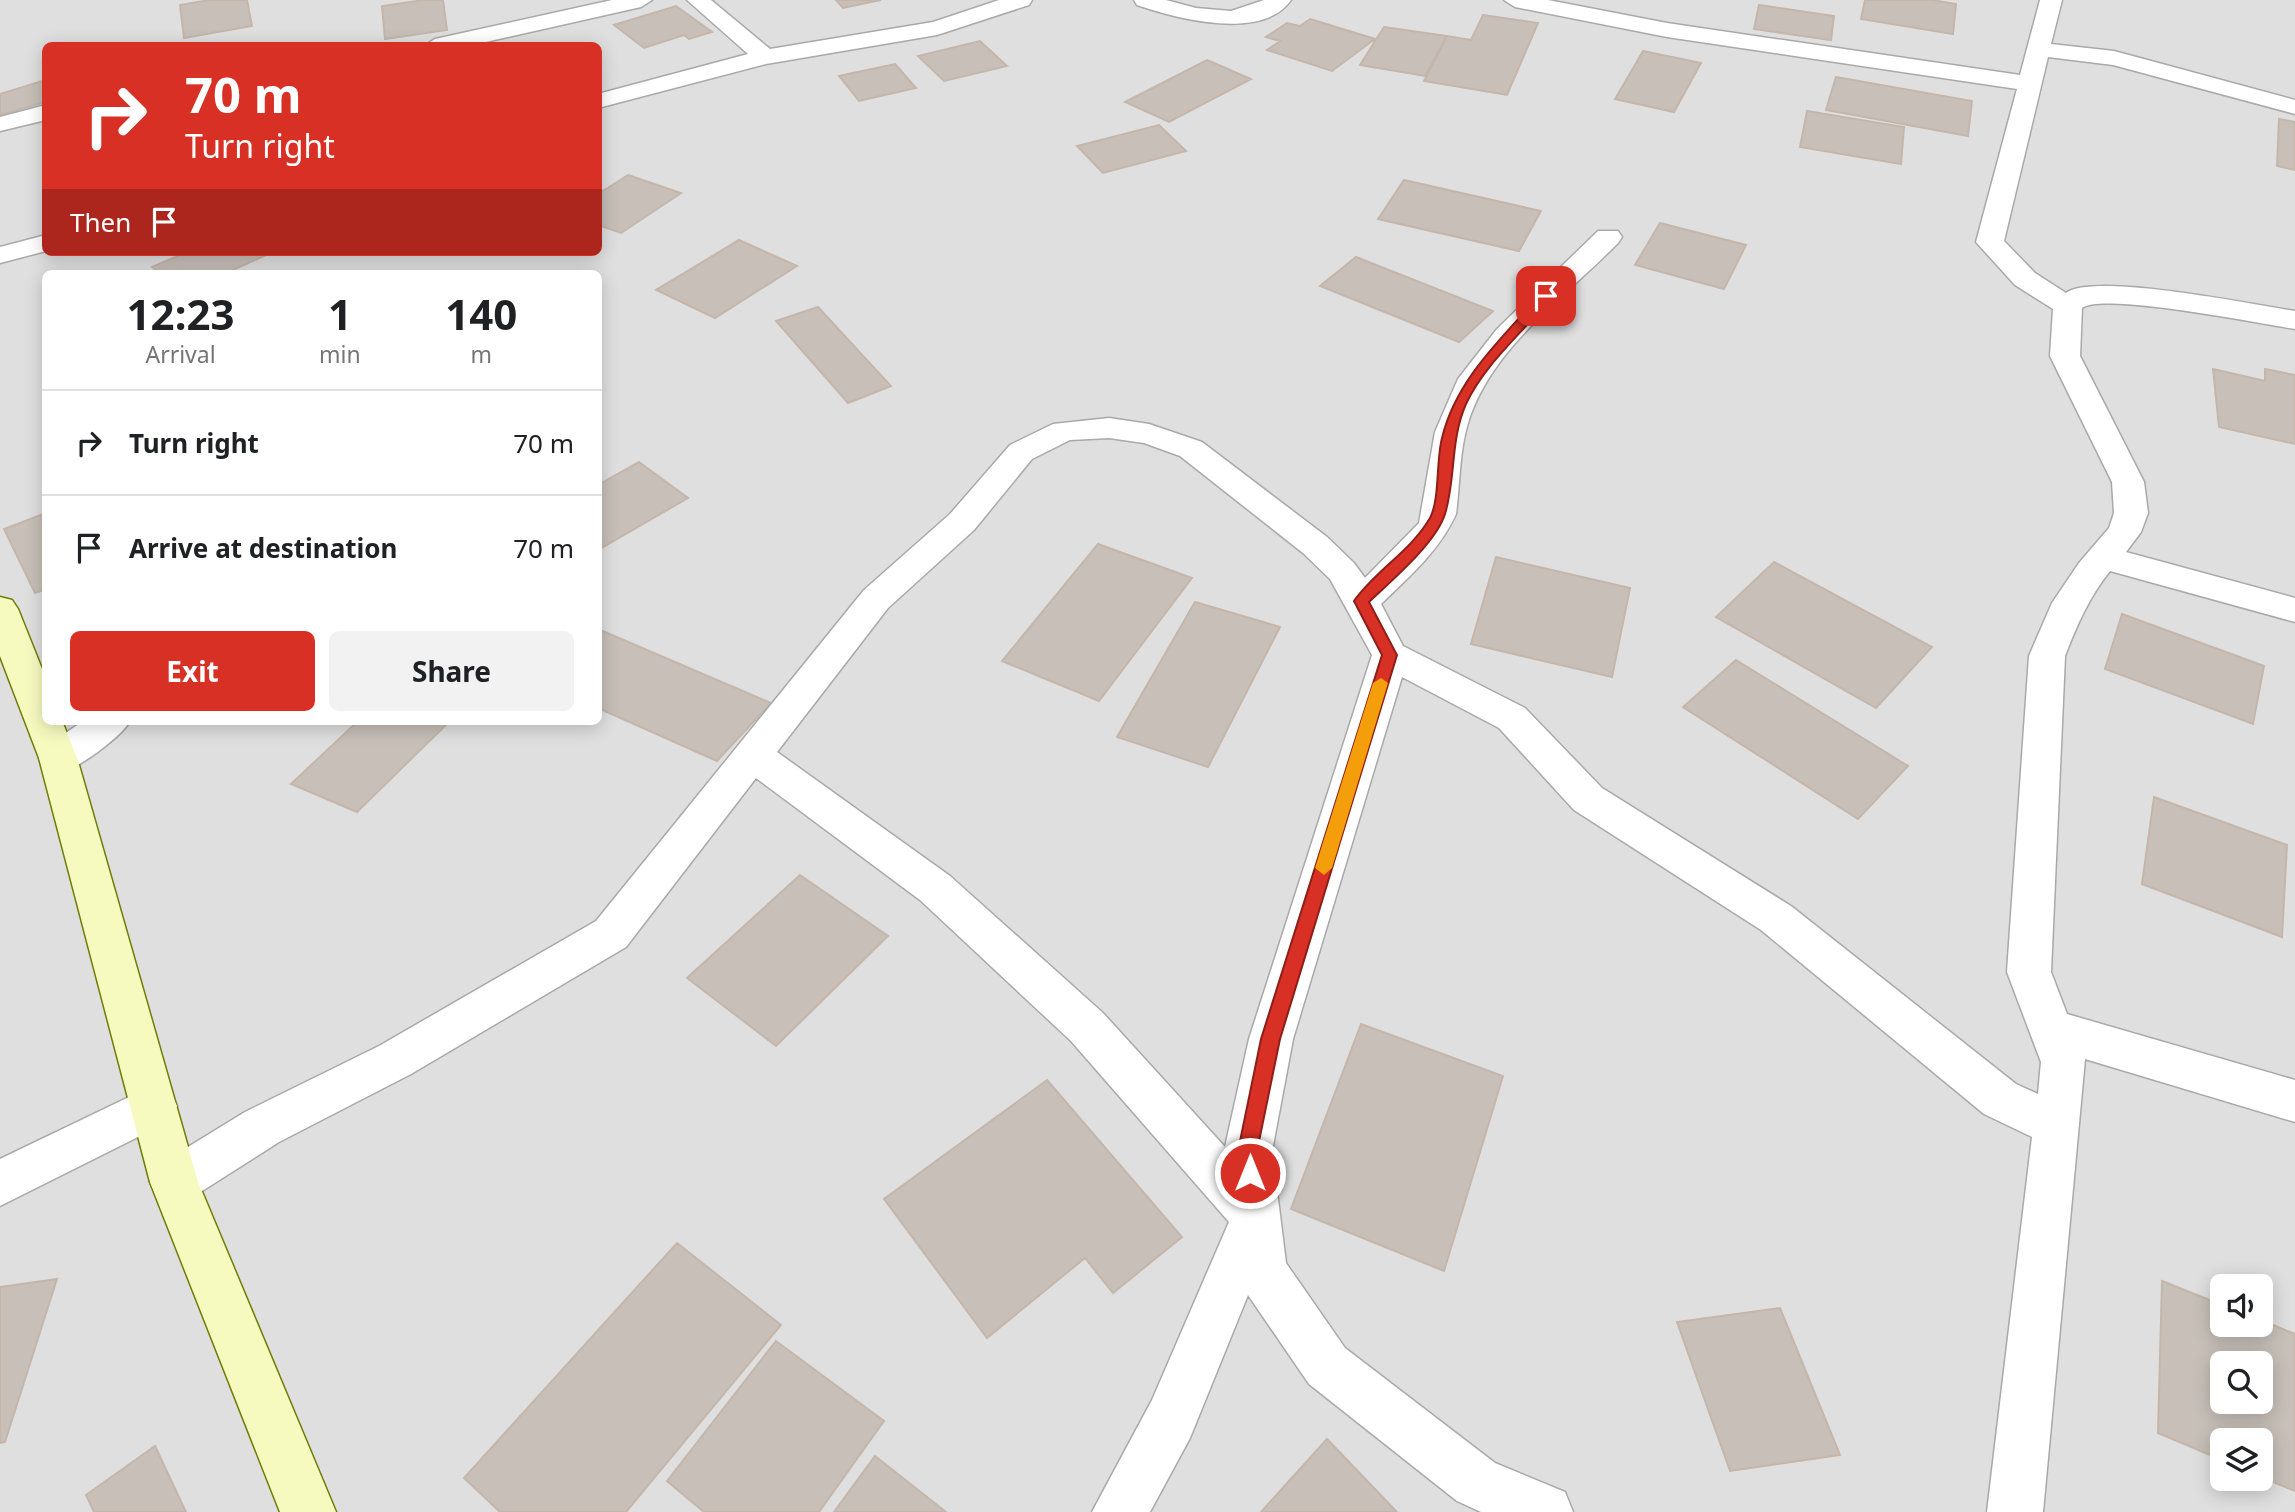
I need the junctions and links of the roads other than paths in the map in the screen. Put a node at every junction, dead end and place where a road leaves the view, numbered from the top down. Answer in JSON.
{"nodes":[{"id":1,"x":641,"y":0,"type":"edge"},
{"id":2,"x":698,"y":0,"type":"edge"},
{"id":3,"x":1021,"y":0,"type":"edge"},
{"id":4,"x":1145,"y":0,"type":"edge"},
{"id":5,"x":1280,"y":0,"type":"edge"},
{"id":6,"x":1515,"y":0,"type":"edge"},
{"id":7,"x":2051,"y":0,"type":"edge"},
{"id":8,"x":453,"y":42,"type":"edge"},
{"id":9,"x":2039,"y":48,"type":"junction"},
{"id":10,"x":765,"y":57,"type":"junction"},
{"id":11,"x":2030,"y":84,"type":"junction"},
{"id":12,"x":602,"y":100,"type":"edge"},
{"id":13,"x":2295,"y":107,"type":"edge"},
{"id":14,"x":42,"y":112,"type":"edge"},
{"id":15,"x":0,"y":124,"type":"edge"},
{"id":16,"x":1608,"y":237,"type":"dead end"},
{"id":17,"x":42,"y":244,"type":"edge"},
{"id":18,"x":0,"y":255,"type":"edge"},
{"id":19,"x":2068,"y":305,"type":"junction"},
{"id":20,"x":2295,"y":320,"type":"edge"},
{"id":21,"x":2104,"y":558,"type":"junction"},
{"id":22,"x":1362,"y":601,"type":"junction"},
{"id":23,"x":0,"y":609,"type":"edge"},
{"id":24,"x":2295,"y":610,"type":"edge"},
{"id":25,"x":1390,"y":655,"type":"junction"},
{"id":26,"x":42,"y":717,"type":"edge"},
{"id":27,"x":45,"y":725,"type":"edge"},
{"id":28,"x":105,"y":725,"type":"edge"},
{"id":29,"x":754,"y":756,"type":"junction"},
{"id":30,"x":58,"y":758,"type":"junction"},
{"id":31,"x":2052,"y":1029,"type":"junction"},
{"id":32,"x":2295,"y":1101,"type":"edge"},
{"id":33,"x":154,"y":1106,"type":"junction"},
{"id":34,"x":2057,"y":1126,"type":"junction"},
{"id":35,"x":174,"y":1182,"type":"junction"},
{"id":36,"x":0,"y":1183,"type":"edge"},
{"id":37,"x":1256,"y":1216,"type":"junction"},
{"id":38,"x":308,"y":1512,"type":"edge"},
{"id":39,"x":1120,"y":1512,"type":"edge"},
{"id":40,"x":1545,"y":1512,"type":"edge"},
{"id":41,"x":2015,"y":1512,"type":"edge"}],
"edges":[{"from":1,"to":8,"type":"street"},
{"from":2,"to":10,"type":"street"},
{"from":3,"to":10,"type":"street"},
{"from":4,"to":5,"type":"street"},
{"from":6,"to":11,"type":"street"},
{"from":7,"to":9,"type":"street"},
{"from":9,"to":11,"type":"street"},
{"from":9,"to":13,"type":"street"},
{"from":10,"to":12,"type":"street"},
{"from":11,"to":19,"type":"street"},
{"from":14,"to":15,"type":"street"},
{"from":16,"to":22,"type":"street"},
{"from":17,"to":18,"type":"street"},
{"from":19,"to":20,"type":"street"},
{"from":19,"to":21,"type":"street"},
{"from":21,"to":24,"type":"street"},
{"from":21,"to":31,"type":"street"},
{"from":22,"to":25,"type":"street"},
{"from":22,"to":29,"type":"street"},
{"from":23,"to":26,"type":"street"},
{"from":25,"to":34,"type":"street"},
{"from":25,"to":37,"type":"street"},
{"from":27,"to":30,"type":"street"},
{"from":28,"to":30,"type":"street"},
{"from":29,"to":35,"type":"street"},
{"from":29,"to":37,"type":"street"},
{"from":30,"to":33,"type":"street"},
{"from":31,"to":32,"type":"street"},
{"from":31,"to":34,"type":"street"},
{"from":33,"to":35,"type":"street"},
{"from":33,"to":36,"type":"street"},
{"from":34,"to":41,"type":"street"},
{"from":35,"to":38,"type":"street"},
{"from":37,"to":39,"type":"street"},
{"from":37,"to":40,"type":"street"}]}
